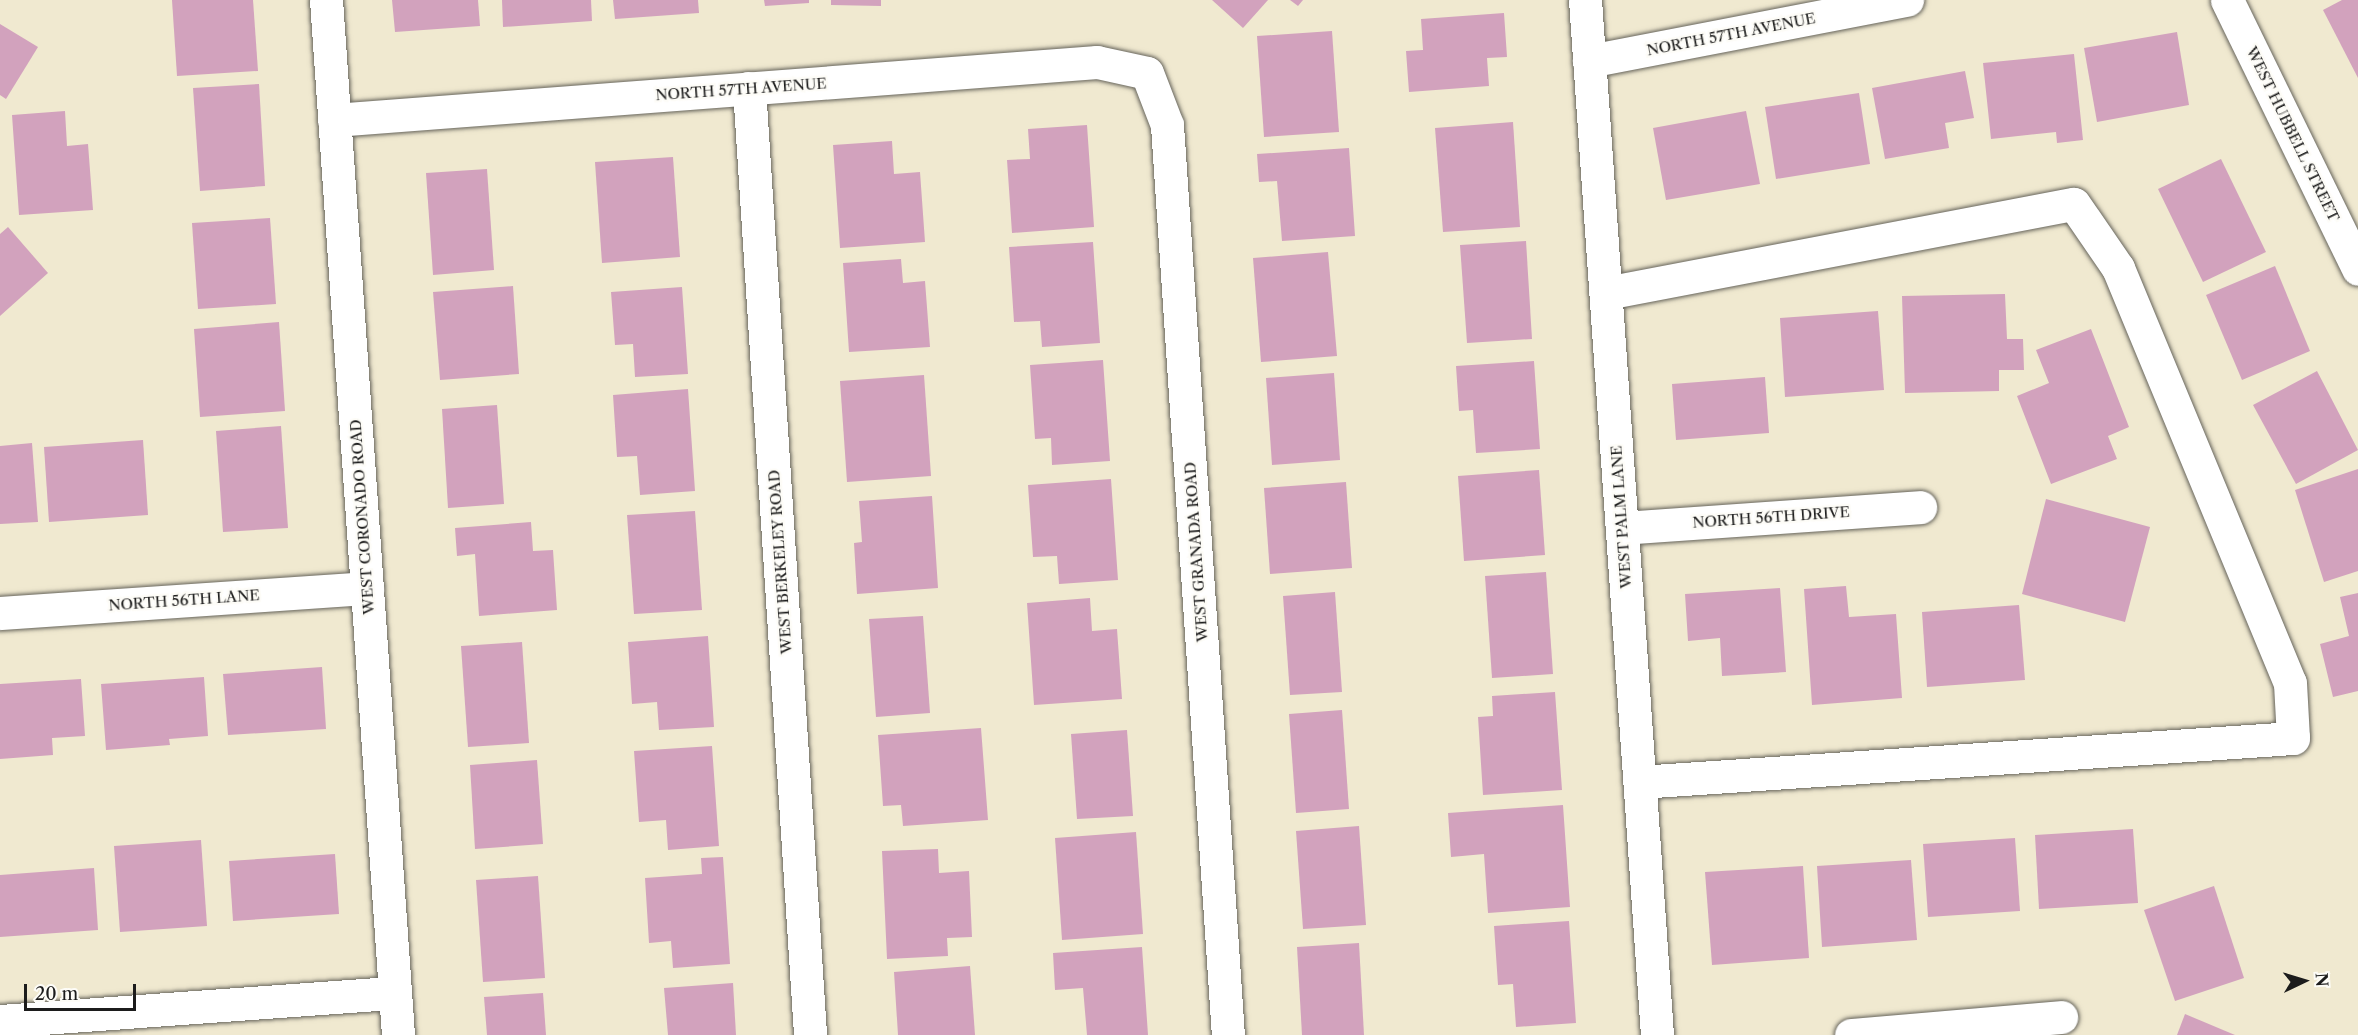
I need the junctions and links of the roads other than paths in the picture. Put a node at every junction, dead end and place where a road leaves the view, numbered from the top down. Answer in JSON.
{"nodes":[{"id":1,"x":326,"y":0,"type":"edge"},
{"id":2,"x":1585,"y":0,"type":"edge"},
{"id":3,"x":1907,"y":0,"type":"edge"},
{"id":4,"x":2227,"y":0,"type":"edge"},
{"id":5,"x":1589,"y":62,"type":"junction"},
{"id":6,"x":1147,"y":73,"type":"joint"},
{"id":7,"x":749,"y":88,"type":"junction"},
{"id":8,"x":334,"y":120,"type":"junction"},
{"id":9,"x":2358,"y":269,"type":"edge"},
{"id":10,"x":1605,"y":293,"type":"junction"},
{"id":11,"x":1920,"y":507,"type":"dead end"},
{"id":12,"x":1622,"y":528,"type":"junction"},
{"id":13,"x":367,"y":588,"type":"junction"},
{"id":14,"x":0,"y":613,"type":"edge"},
{"id":15,"x":1640,"y":782,"type":"junction"},
{"id":16,"x":395,"y":993,"type":"junction"},
{"id":17,"x":2061,"y":1017,"type":"dead end"},
{"id":18,"x":0,"y":1021,"type":"edge"},
{"id":19,"x":398,"y":1035,"type":"edge"},
{"id":20,"x":810,"y":1035,"type":"edge"},
{"id":21,"x":1228,"y":1035,"type":"edge"},
{"id":22,"x":1657,"y":1035,"type":"edge"},
{"id":23,"x":1851,"y":1035,"type":"edge"}],
"edges":[{"from":1,"to":8,"type":"street","name":"WEST CORONADO ROAD"},
{"from":2,"to":5,"type":"street","name":"WEST PALM LANE"},
{"from":3,"to":5,"type":"street","name":"NORTH 57TH AVENUE"},
{"from":4,"to":9,"type":"street","name":"WEST HUBBELL STREET"},
{"from":5,"to":10,"type":"street","name":"WEST PALM LANE"},
{"from":6,"to":7,"type":"street","name":"NORTH 57TH AVENUE"},
{"from":6,"to":21,"type":"street","name":"WEST GRANADA ROAD"},
{"from":7,"to":8,"type":"street","name":"NORTH 57TH AVENUE"},
{"from":7,"to":20,"type":"street","name":"WEST BERKELEY ROAD"},
{"from":8,"to":13,"type":"street","name":"WEST CORONADO ROAD"},
{"from":10,"to":12,"type":"street","name":"WEST PALM LANE"},
{"from":10,"to":15,"type":"street"},
{"from":11,"to":12,"type":"street","name":"NORTH 56TH DRIVE"},
{"from":12,"to":15,"type":"street","name":"WEST PALM LANE"},
{"from":13,"to":14,"type":"street","name":"NORTH 56TH LANE"},
{"from":13,"to":16,"type":"street","name":"WEST CORONADO ROAD"},
{"from":15,"to":22,"type":"street","name":"WEST PALM LANE"},
{"from":16,"to":18,"type":"street"},
{"from":16,"to":19,"type":"street","name":"WEST CORONADO ROAD"},
{"from":17,"to":23,"type":"street"}]}
